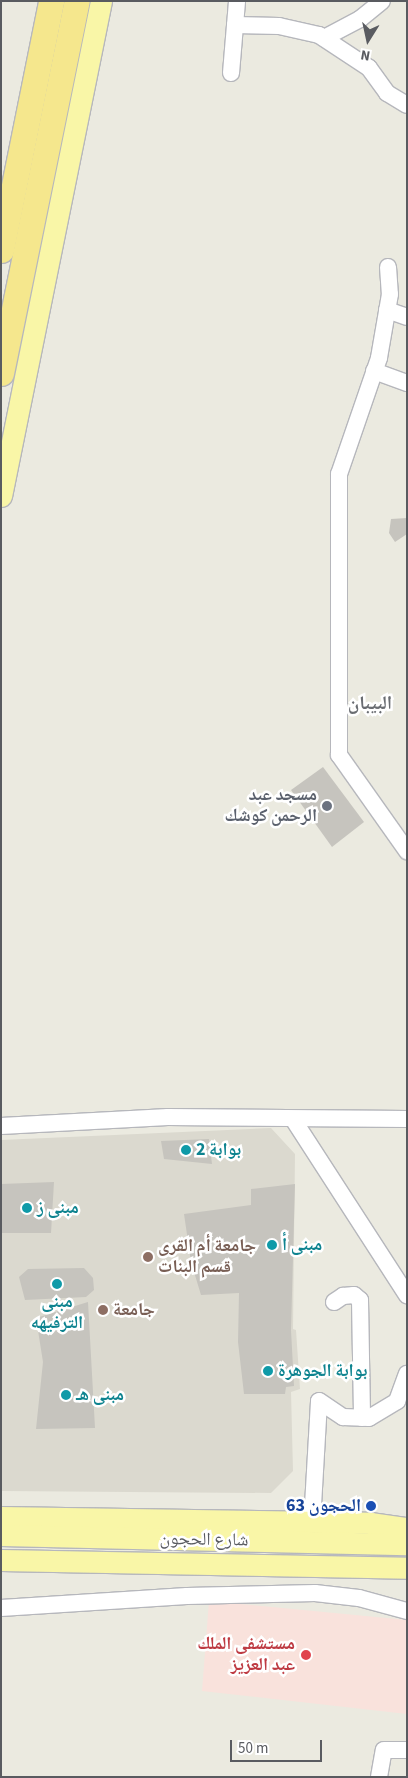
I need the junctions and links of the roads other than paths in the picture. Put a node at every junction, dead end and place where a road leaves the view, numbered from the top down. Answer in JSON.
{"nodes":[{"id":1,"x":51,"y":1,"type":"edge"},
{"id":2,"x":77,"y":1,"type":"edge"},
{"id":3,"x":101,"y":1,"type":"edge"},
{"id":4,"x":237,"y":1,"type":"edge"},
{"id":5,"x":382,"y":1,"type":"edge"},
{"id":6,"x":235,"y":25,"type":"junction"},
{"id":7,"x":324,"y":38,"type":"junction"},
{"id":8,"x":231,"y":73,"type":"dead end"},
{"id":9,"x":407,"y":105,"type":"edge"},
{"id":10,"x":1,"y":250,"type":"edge"},
{"id":11,"x":388,"y":267,"type":"dead end"},
{"id":12,"x":387,"y":310,"type":"junction"},
{"id":13,"x":407,"y":317,"type":"edge"},
{"id":14,"x":374,"y":371,"type":"junction"},
{"id":15,"x":1,"y":373,"type":"edge"},
{"id":16,"x":407,"y":383,"type":"edge"},
{"id":17,"x":1,"y":496,"type":"edge"},
{"id":18,"x":407,"y":851,"type":"edge"},
{"id":19,"x":293,"y":1118,"type":"junction"},
{"id":20,"x":407,"y":1119,"type":"edge"},
{"id":21,"x":1,"y":1126,"type":"edge"},
{"id":22,"x":407,"y":1295,"type":"edge"},
{"id":23,"x":334,"y":1302,"type":"dead end"},
{"id":24,"x":407,"y":1374,"type":"edge"},
{"id":25,"x":362,"y":1418,"type":"junction"},
{"id":26,"x":1,"y":1517,"type":"edge"},
{"id":27,"x":312,"y":1523,"type":"junction"},
{"id":28,"x":407,"y":1528,"type":"edge"},
{"id":29,"x":1,"y":1535,"type":"edge"},
{"id":30,"x":407,"y":1544,"type":"edge"},
{"id":31,"x":1,"y":1548,"type":"edge"},
{"id":32,"x":373,"y":1552,"type":"junction"},
{"id":33,"x":407,"y":1559,"type":"edge"},
{"id":34,"x":1,"y":1560,"type":"edge"},
{"id":35,"x":407,"y":1568,"type":"edge"},
{"id":36,"x":1,"y":1608,"type":"edge"},
{"id":37,"x":407,"y":1611,"type":"edge"},
{"id":38,"x":407,"y":1750,"type":"edge"},
{"id":39,"x":379,"y":1777,"type":"edge"}],
"edges":[{"from":1,"to":10,"type":"highway"},
{"from":2,"to":15,"type":"highway"},
{"from":3,"to":17,"type":"main road"},
{"from":4,"to":6,"type":"street"},
{"from":5,"to":7,"type":"street"},
{"from":6,"to":7,"type":"street"},
{"from":6,"to":8,"type":"street"},
{"from":7,"to":9,"type":"street"},
{"from":11,"to":12,"type":"street"},
{"from":12,"to":13,"type":"street"},
{"from":12,"to":14,"type":"street"},
{"from":14,"to":16,"type":"street"},
{"from":14,"to":18,"type":"street"},
{"from":19,"to":20,"type":"street"},
{"from":19,"to":21,"type":"street"},
{"from":19,"to":22,"type":"street"},
{"from":23,"to":25,"type":"street"},
{"from":24,"to":25,"type":"street"},
{"from":25,"to":27,"type":"street"},
{"from":26,"to":27,"type":"main road"},
{"from":27,"to":28,"type":"main road"},
{"from":29,"to":32,"type":"main road","name":"شارع الحجون"},
{"from":30,"to":32,"type":"main road","name":"شارع الحجون"},
{"from":31,"to":32,"type":"main road","name":"شارع الحجون"},
{"from":32,"to":33,"type":"main road","name":"شارع الحجون"},
{"from":34,"to":35,"type":"main road"},
{"from":36,"to":37,"type":"street"},
{"from":38,"to":39,"type":"street"}]}
